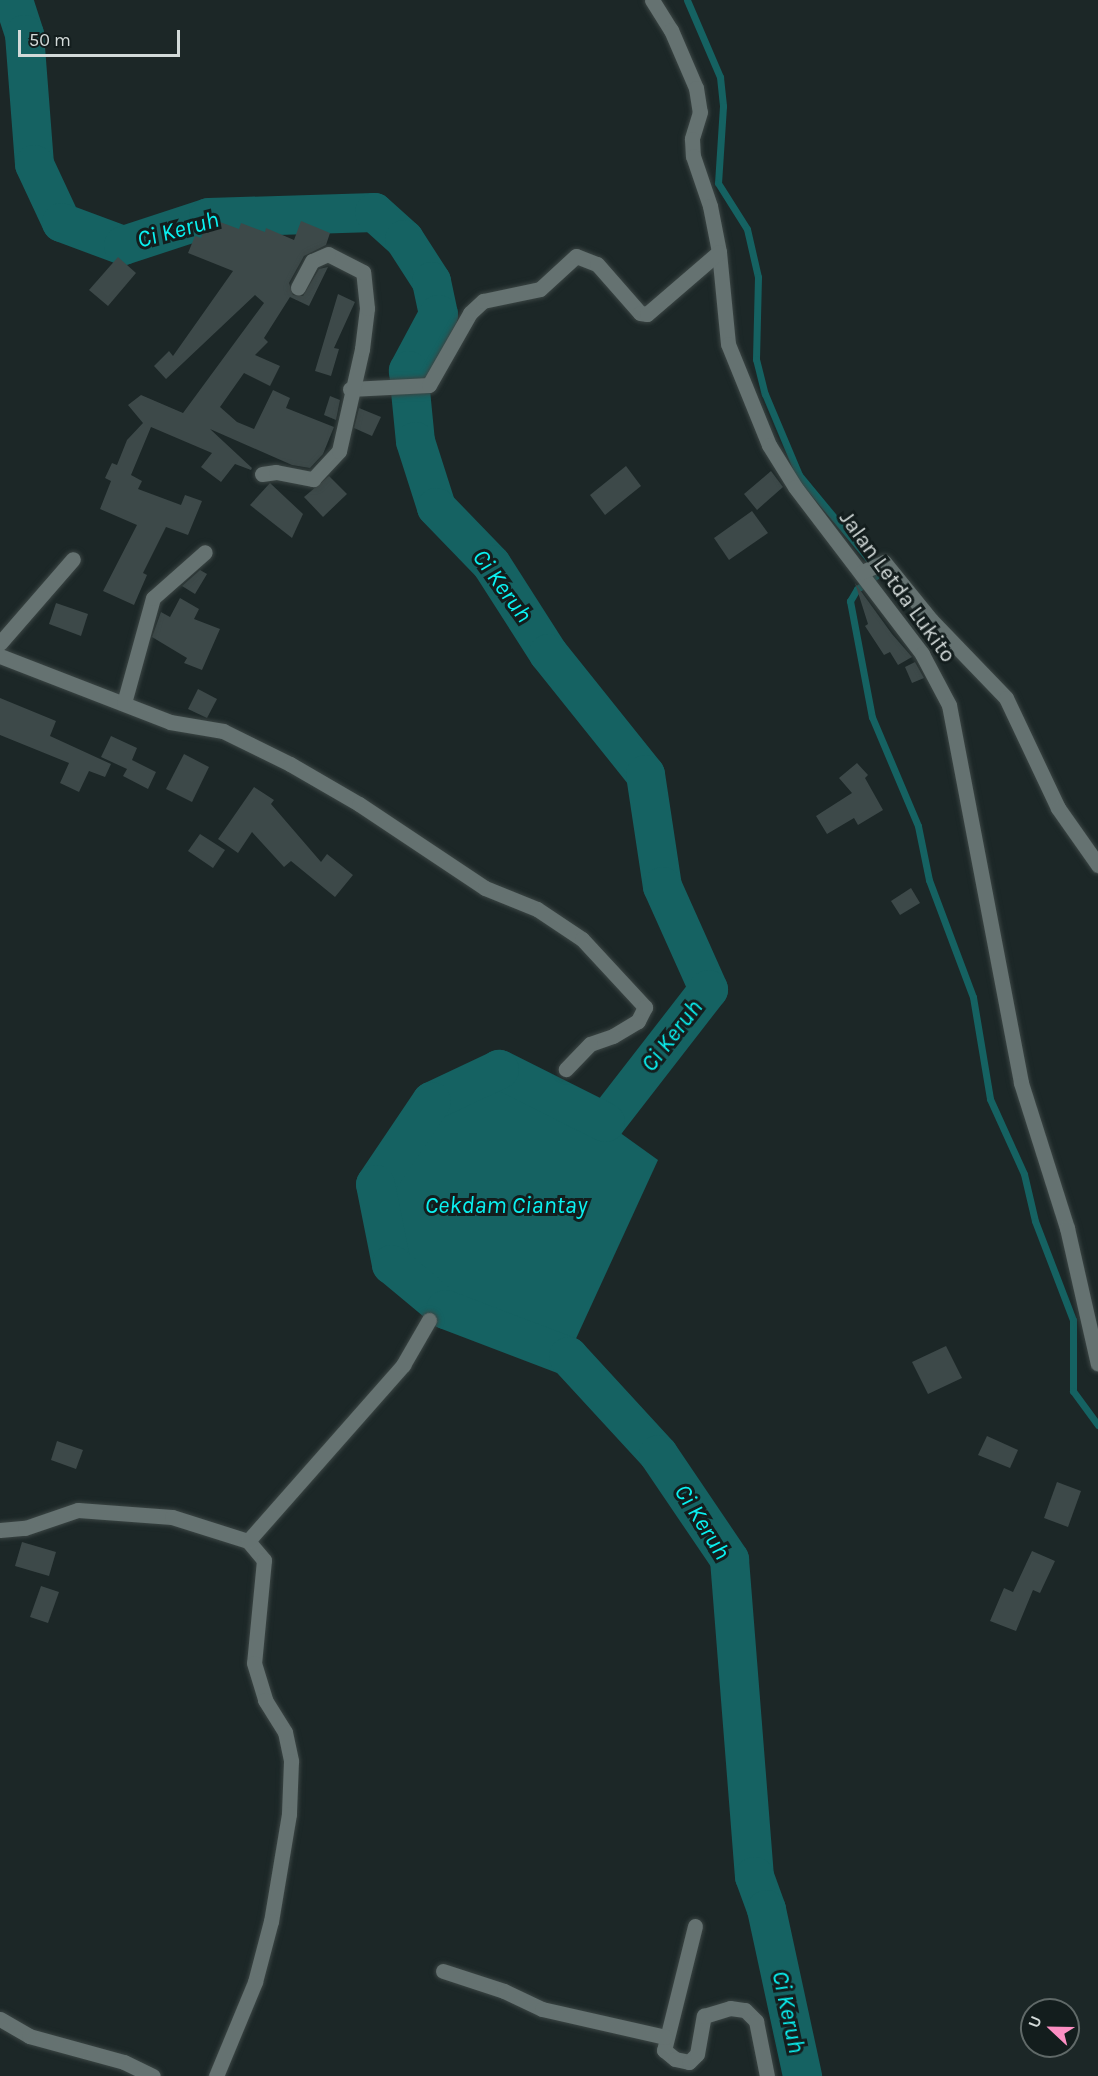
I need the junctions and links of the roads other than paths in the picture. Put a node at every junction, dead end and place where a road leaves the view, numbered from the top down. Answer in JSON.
{"nodes":[{"id":1,"x":652,"y":0,"type":"edge"},
{"id":2,"x":719,"y":252,"type":"junction"},
{"id":3,"x":298,"y":287,"type":"dead end"},
{"id":4,"x":350,"y":389,"type":"junction"},
{"id":5,"x":262,"y":474,"type":"dead end"},
{"id":6,"x":205,"y":552,"type":"dead end"},
{"id":7,"x":73,"y":559,"type":"dead end"},
{"id":8,"x":869,"y":569,"type":"junction"},
{"id":9,"x":0,"y":643,"type":"edge"},
{"id":10,"x":0,"y":656,"type":"edge"},
{"id":11,"x":124,"y":703,"type":"junction"},
{"id":12,"x":1098,"y":865,"type":"edge"},
{"id":13,"x":566,"y":1069,"type":"dead end"},
{"id":14,"x":429,"y":1320,"type":"dead end"},
{"id":15,"x":1098,"y":1364,"type":"edge"},
{"id":16,"x":0,"y":1530,"type":"edge"},
{"id":17,"x":248,"y":1541,"type":"junction"},
{"id":18,"x":695,"y":1926,"type":"dead end"},
{"id":19,"x":443,"y":1971,"type":"dead end"},
{"id":20,"x":0,"y":2019,"type":"edge"},
{"id":21,"x":664,"y":2037,"type":"junction"},
{"id":22,"x":153,"y":2076,"type":"edge"},
{"id":23,"x":216,"y":2076,"type":"edge"},
{"id":24,"x":767,"y":2076,"type":"edge"}],
"edges":[{"from":1,"to":2,"type":"street","name":"Jalan Letda Lukito"},
{"from":2,"to":4,"type":"street"},
{"from":2,"to":8,"type":"street","name":"Jalan Letda Lukito"},
{"from":3,"to":4,"type":"street"},
{"from":4,"to":5,"type":"street"},
{"from":6,"to":11,"type":"street"},
{"from":7,"to":9,"type":"street"},
{"from":8,"to":12,"type":"street"},
{"from":8,"to":15,"type":"street","name":"Jalan Letda Lukito"},
{"from":10,"to":11,"type":"street"},
{"from":11,"to":13,"type":"street"},
{"from":14,"to":17,"type":"street"},
{"from":16,"to":17,"type":"street"},
{"from":17,"to":23,"type":"street"},
{"from":18,"to":21,"type":"street"},
{"from":19,"to":21,"type":"street"},
{"from":20,"to":22,"type":"street"},
{"from":21,"to":24,"type":"street"}]}
